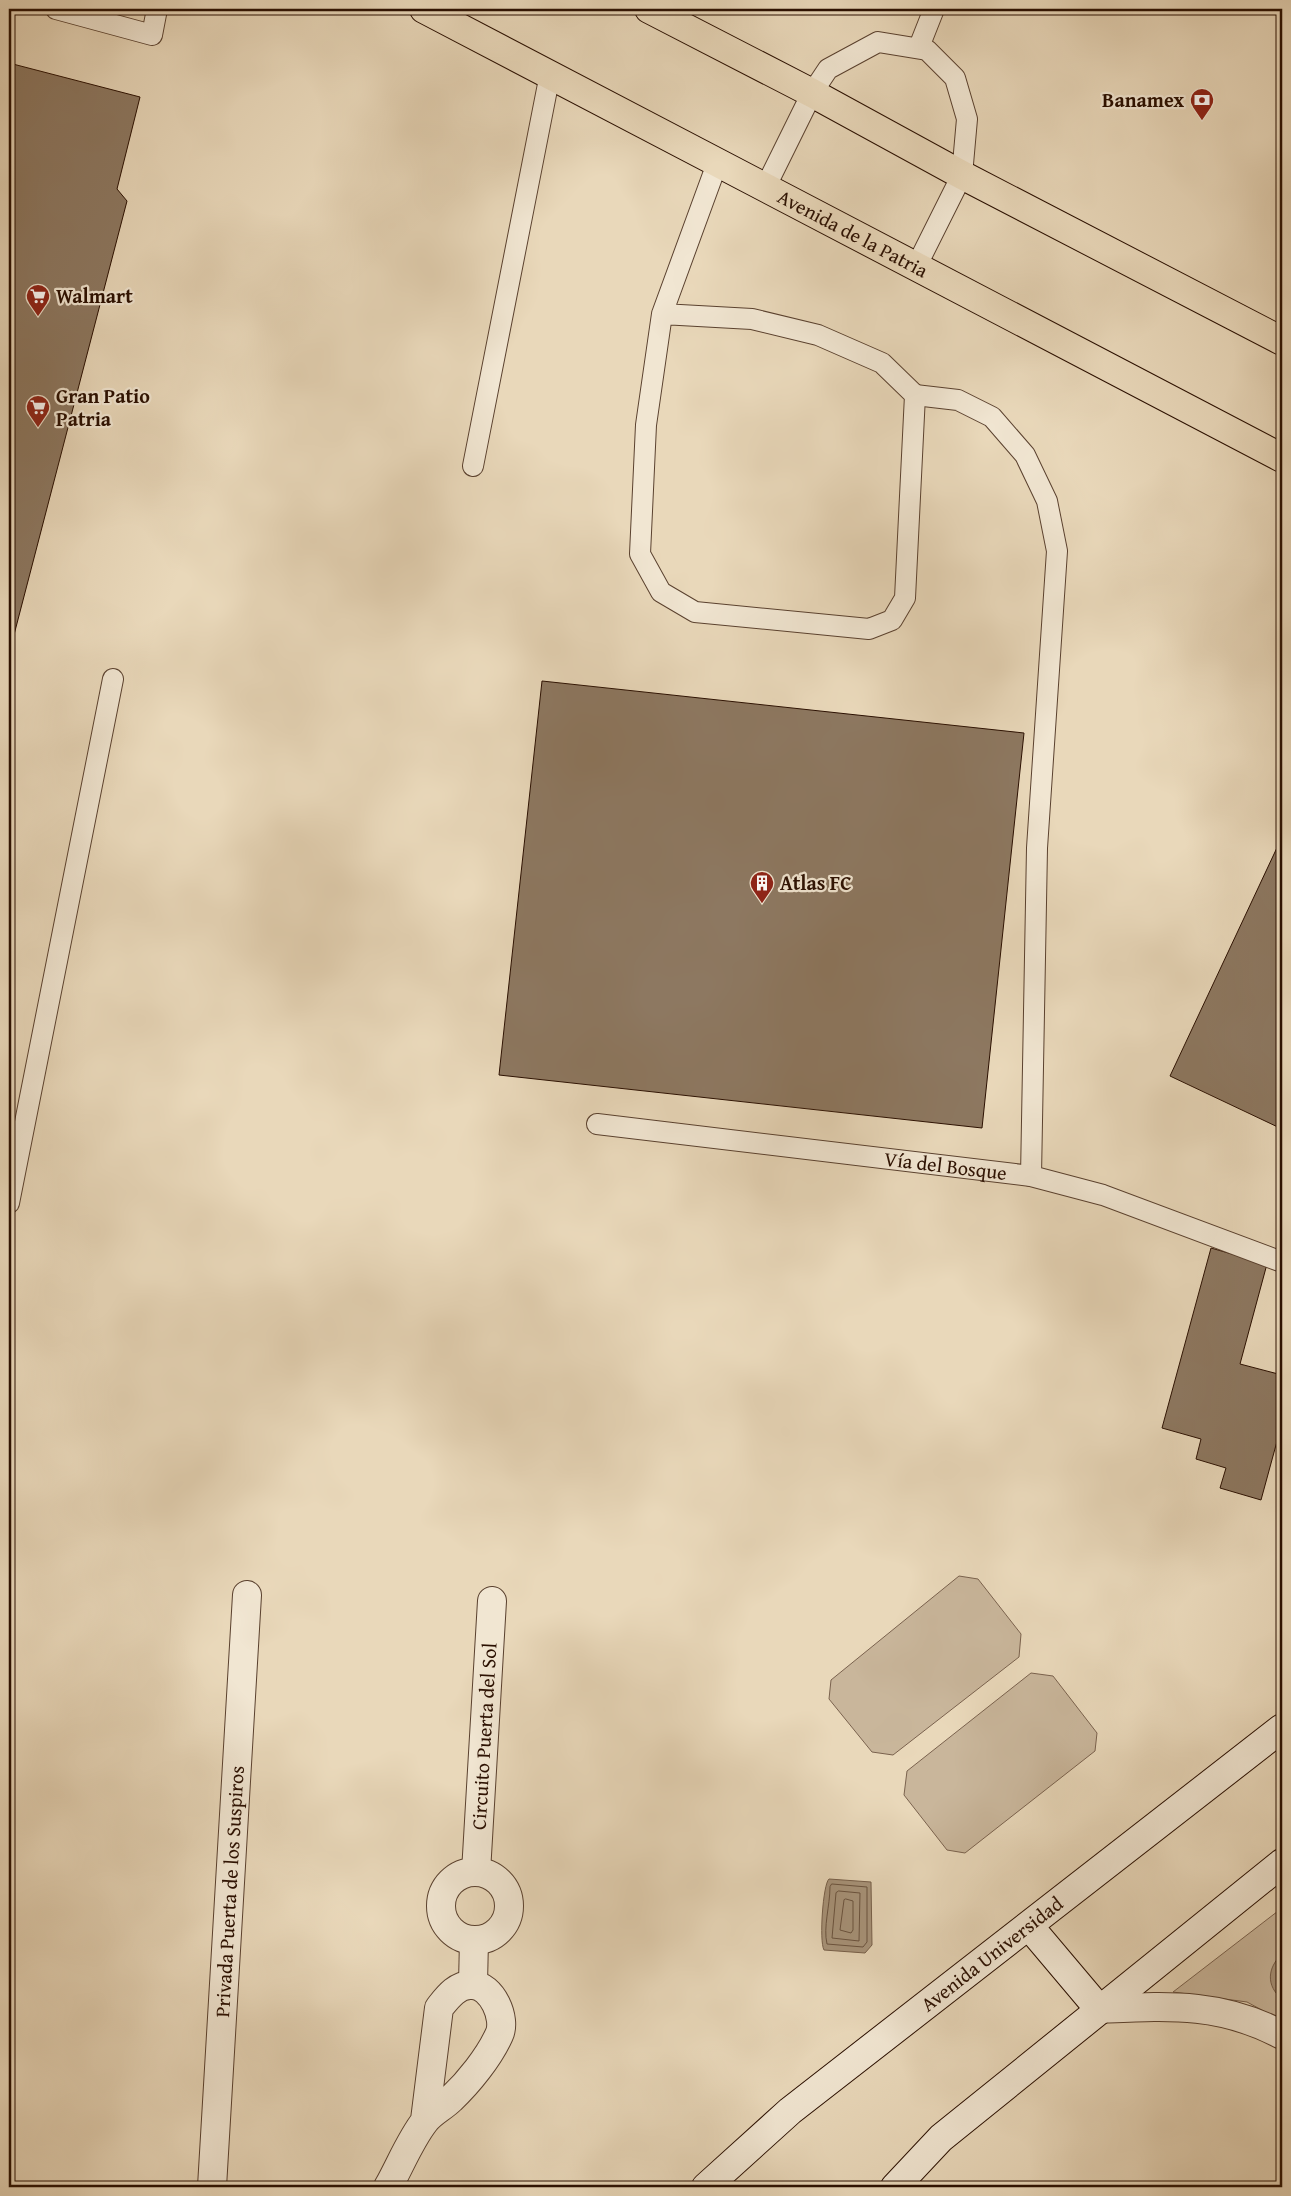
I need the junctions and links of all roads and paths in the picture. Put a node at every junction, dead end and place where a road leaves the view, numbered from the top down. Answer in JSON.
{"nodes":[{"id":1,"x":56,"y":9,"type":"edge"},
{"id":2,"x":157,"y":9,"type":"edge"},
{"id":3,"x":424,"y":9,"type":"edge"},
{"id":4,"x":650,"y":9,"type":"edge"},
{"id":5,"x":934,"y":9,"type":"edge"},
{"id":6,"x":919,"y":48,"type":"junction"},
{"id":7,"x":550,"y":74,"type":"junction"},
{"id":8,"x":812,"y":93,"type":"junction"},
{"id":9,"x":718,"y":161,"type":"junction"},
{"id":10,"x":962,"y":175,"type":"junction"},
{"id":11,"x":766,"y":186,"type":"junction"},
{"id":12,"x":916,"y":267,"type":"junction"},
{"id":13,"x":662,"y":314,"type":"junction"},
{"id":14,"x":1282,"y":341,"type":"edge"},
{"id":15,"x":915,"y":395,"type":"junction"},
{"id":16,"x":1282,"y":458,"type":"edge"},
{"id":17,"x":473,"y":466,"type":"dead end"},
{"id":18,"x":114,"y":679,"type":"dead end"},
{"id":19,"x":597,"y":1124,"type":"dead end"},
{"id":20,"x":1031,"y":1176,"type":"junction"},
{"id":21,"x":9,"y":1203,"type":"edge"},
{"id":22,"x":1282,"y":1262,"type":"edge"},
{"id":23,"x":247,"y":1595,"type":"dead end"},
{"id":24,"x":492,"y":1601,"type":"dead end"},
{"id":25,"x":1282,"y":1728,"type":"edge"},
{"id":26,"x":1282,"y":1863,"type":"edge"},
{"id":27,"x":476,"y":1872,"type":"junction"},
{"id":28,"x":1029,"y":1926,"type":"junction"},
{"id":29,"x":474,"y":1940,"type":"junction"},
{"id":30,"x":473,"y":1984,"type":"junction"},
{"id":31,"x":1099,"y":2009,"type":"junction"},
{"id":32,"x":1282,"y":2035,"type":"edge"},
{"id":33,"x":425,"y":2120,"type":"junction"},
{"id":34,"x":212,"y":2187,"type":"edge"},
{"id":35,"x":388,"y":2187,"type":"edge"},
{"id":36,"x":706,"y":2187,"type":"edge"},
{"id":37,"x":895,"y":2187,"type":"edge"}],
"edges":[{"from":1,"to":2,"type":"lane"},
{"from":3,"to":7,"type":"main road","name":"Avenida de la Patria"},
{"from":4,"to":8,"type":"main road"},
{"from":5,"to":6,"type":"lane"},
{"from":6,"to":8,"type":"lane"},
{"from":6,"to":10,"type":"lane"},
{"from":7,"to":9,"type":"main road","name":"Avenida de la Patria"},
{"from":7,"to":17,"type":"lane"},
{"from":8,"to":10,"type":"main road"},
{"from":8,"to":11,"type":"lane"},
{"from":9,"to":11,"type":"main road","name":"Avenida de la Patria"},
{"from":9,"to":13,"type":"lane"},
{"from":10,"to":12,"type":"lane"},
{"from":10,"to":14,"type":"main road"},
{"from":11,"to":12,"type":"main road","name":"Avenida de la Patria"},
{"from":12,"to":16,"type":"main road","name":"Avenida de la Patria"},
{"from":13,"to":15,"type":"lane"},
{"from":13,"to":15,"type":"lane"},
{"from":15,"to":20,"type":"lane"},
{"from":18,"to":21,"type":"lane"},
{"from":19,"to":20,"type":"lane","name":"Vía del Bosque"},
{"from":20,"to":22,"type":"lane","name":"Vía del Bosque"},
{"from":23,"to":34,"type":"street","name":"Privada Puerta de los Suspiros"},
{"from":24,"to":27,"type":"street","name":"Circuito Puerta del Sol"},
{"from":25,"to":28,"type":"street","name":"Avenida Universidad"},
{"from":26,"to":31,"type":"street"},
{"from":27,"to":29,"type":"street"},
{"from":27,"to":29,"type":"street"},
{"from":28,"to":31,"type":"street"},
{"from":28,"to":36,"type":"street","name":"Avenida Universidad"},
{"from":29,"to":30,"type":"street"},
{"from":30,"to":33,"type":"street"},
{"from":30,"to":33,"type":"street"},
{"from":31,"to":32,"type":"street"},
{"from":31,"to":37,"type":"street"},
{"from":33,"to":35,"type":"street"}]}
